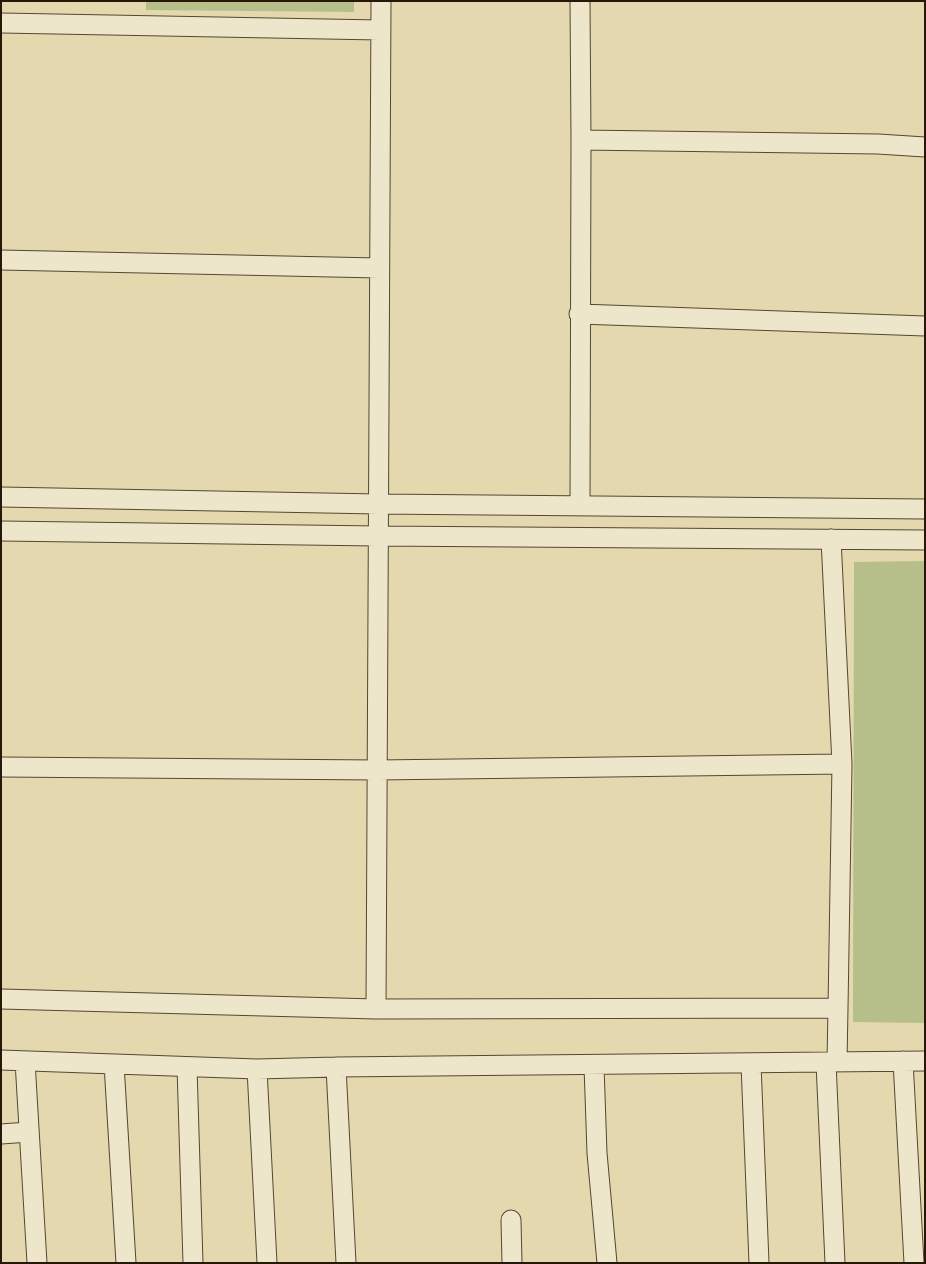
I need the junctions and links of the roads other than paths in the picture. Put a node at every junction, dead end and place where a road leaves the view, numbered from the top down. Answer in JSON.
{"nodes":[{"id":1,"x":381,"y":1,"type":"edge"},
{"id":2,"x":580,"y":1,"type":"edge"},
{"id":3,"x":1,"y":23,"type":"edge"},
{"id":4,"x":380,"y":30,"type":"junction"},
{"id":5,"x":581,"y":140,"type":"junction"},
{"id":6,"x":925,"y":147,"type":"edge"},
{"id":7,"x":1,"y":260,"type":"edge"},
{"id":8,"x":379,"y":268,"type":"junction"},
{"id":9,"x":580,"y":314,"type":"junction"},
{"id":10,"x":925,"y":326,"type":"edge"},
{"id":11,"x":1,"y":497,"type":"edge"},
{"id":12,"x":378,"y":504,"type":"junction"},
{"id":13,"x":580,"y":506,"type":"junction"},
{"id":14,"x":925,"y":509,"type":"edge"},
{"id":15,"x":1,"y":531,"type":"edge"},
{"id":16,"x":378,"y":536,"type":"junction"},
{"id":17,"x":832,"y":540,"type":"junction"},
{"id":18,"x":925,"y":540,"type":"edge"},
{"id":19,"x":842,"y":764,"type":"junction"},
{"id":20,"x":1,"y":767,"type":"edge"},
{"id":21,"x":377,"y":770,"type":"junction"},
{"id":22,"x":1,"y":999,"type":"edge"},
{"id":23,"x":376,"y":1009,"type":"junction"},
{"id":24,"x":838,"y":1016,"type":"junction"},
{"id":25,"x":834,"y":1057,"type":"junction"},
{"id":26,"x":1,"y":1060,"type":"edge"},
{"id":27,"x":25,"y":1061,"type":"junction"},
{"id":28,"x":903,"y":1061,"type":"junction"},
{"id":29,"x":925,"y":1061,"type":"edge"},
{"id":30,"x":114,"y":1064,"type":"junction"},
{"id":31,"x":751,"y":1064,"type":"junction"},
{"id":32,"x":594,"y":1066,"type":"junction"},
{"id":33,"x":187,"y":1067,"type":"junction"},
{"id":34,"x":336,"y":1067,"type":"junction"},
{"id":35,"x":257,"y":1070,"type":"junction"},
{"id":36,"x":29,"y":1132,"type":"junction"},
{"id":37,"x":1,"y":1134,"type":"edge"},
{"id":38,"x":511,"y":1220,"type":"dead end"},
{"id":39,"x":37,"y":1263,"type":"edge"},
{"id":40,"x":126,"y":1263,"type":"edge"},
{"id":41,"x":193,"y":1263,"type":"edge"},
{"id":42,"x":267,"y":1263,"type":"edge"},
{"id":43,"x":346,"y":1263,"type":"edge"},
{"id":44,"x":512,"y":1263,"type":"edge"},
{"id":45,"x":607,"y":1263,"type":"edge"},
{"id":46,"x":760,"y":1263,"type":"edge"},
{"id":47,"x":835,"y":1263,"type":"edge"},
{"id":48,"x":914,"y":1263,"type":"edge"}],
"edges":[{"from":1,"to":4,"type":"street"},
{"from":2,"to":5,"type":"street"},
{"from":3,"to":4,"type":"street"},
{"from":4,"to":8,"type":"street"},
{"from":5,"to":6,"type":"street"},
{"from":5,"to":9,"type":"street"},
{"from":7,"to":8,"type":"street"},
{"from":8,"to":12,"type":"street"},
{"from":9,"to":10,"type":"street"},
{"from":9,"to":13,"type":"street"},
{"from":11,"to":12,"type":"street"},
{"from":12,"to":13,"type":"street"},
{"from":12,"to":16,"type":"street"},
{"from":13,"to":14,"type":"street"},
{"from":15,"to":16,"type":"street"},
{"from":16,"to":17,"type":"street"},
{"from":16,"to":21,"type":"street"},
{"from":17,"to":18,"type":"street"},
{"from":17,"to":19,"type":"street"},
{"from":19,"to":21,"type":"street"},
{"from":19,"to":24,"type":"street"},
{"from":20,"to":21,"type":"street"},
{"from":21,"to":23,"type":"street"},
{"from":22,"to":23,"type":"street"},
{"from":23,"to":24,"type":"street"},
{"from":24,"to":25,"type":"street"},
{"from":25,"to":28,"type":"street"},
{"from":25,"to":31,"type":"street"},
{"from":25,"to":47,"type":"street"},
{"from":26,"to":27,"type":"street"},
{"from":27,"to":30,"type":"street"},
{"from":27,"to":36,"type":"street"},
{"from":28,"to":29,"type":"street"},
{"from":28,"to":48,"type":"street"},
{"from":30,"to":33,"type":"street"},
{"from":30,"to":40,"type":"street"},
{"from":31,"to":32,"type":"street"},
{"from":31,"to":46,"type":"street"},
{"from":32,"to":34,"type":"street"},
{"from":32,"to":45,"type":"street"},
{"from":33,"to":35,"type":"street"},
{"from":33,"to":41,"type":"street"},
{"from":34,"to":35,"type":"street"},
{"from":34,"to":43,"type":"street"},
{"from":35,"to":42,"type":"street"},
{"from":36,"to":37,"type":"street"},
{"from":36,"to":39,"type":"street"},
{"from":38,"to":44,"type":"street"}]}
